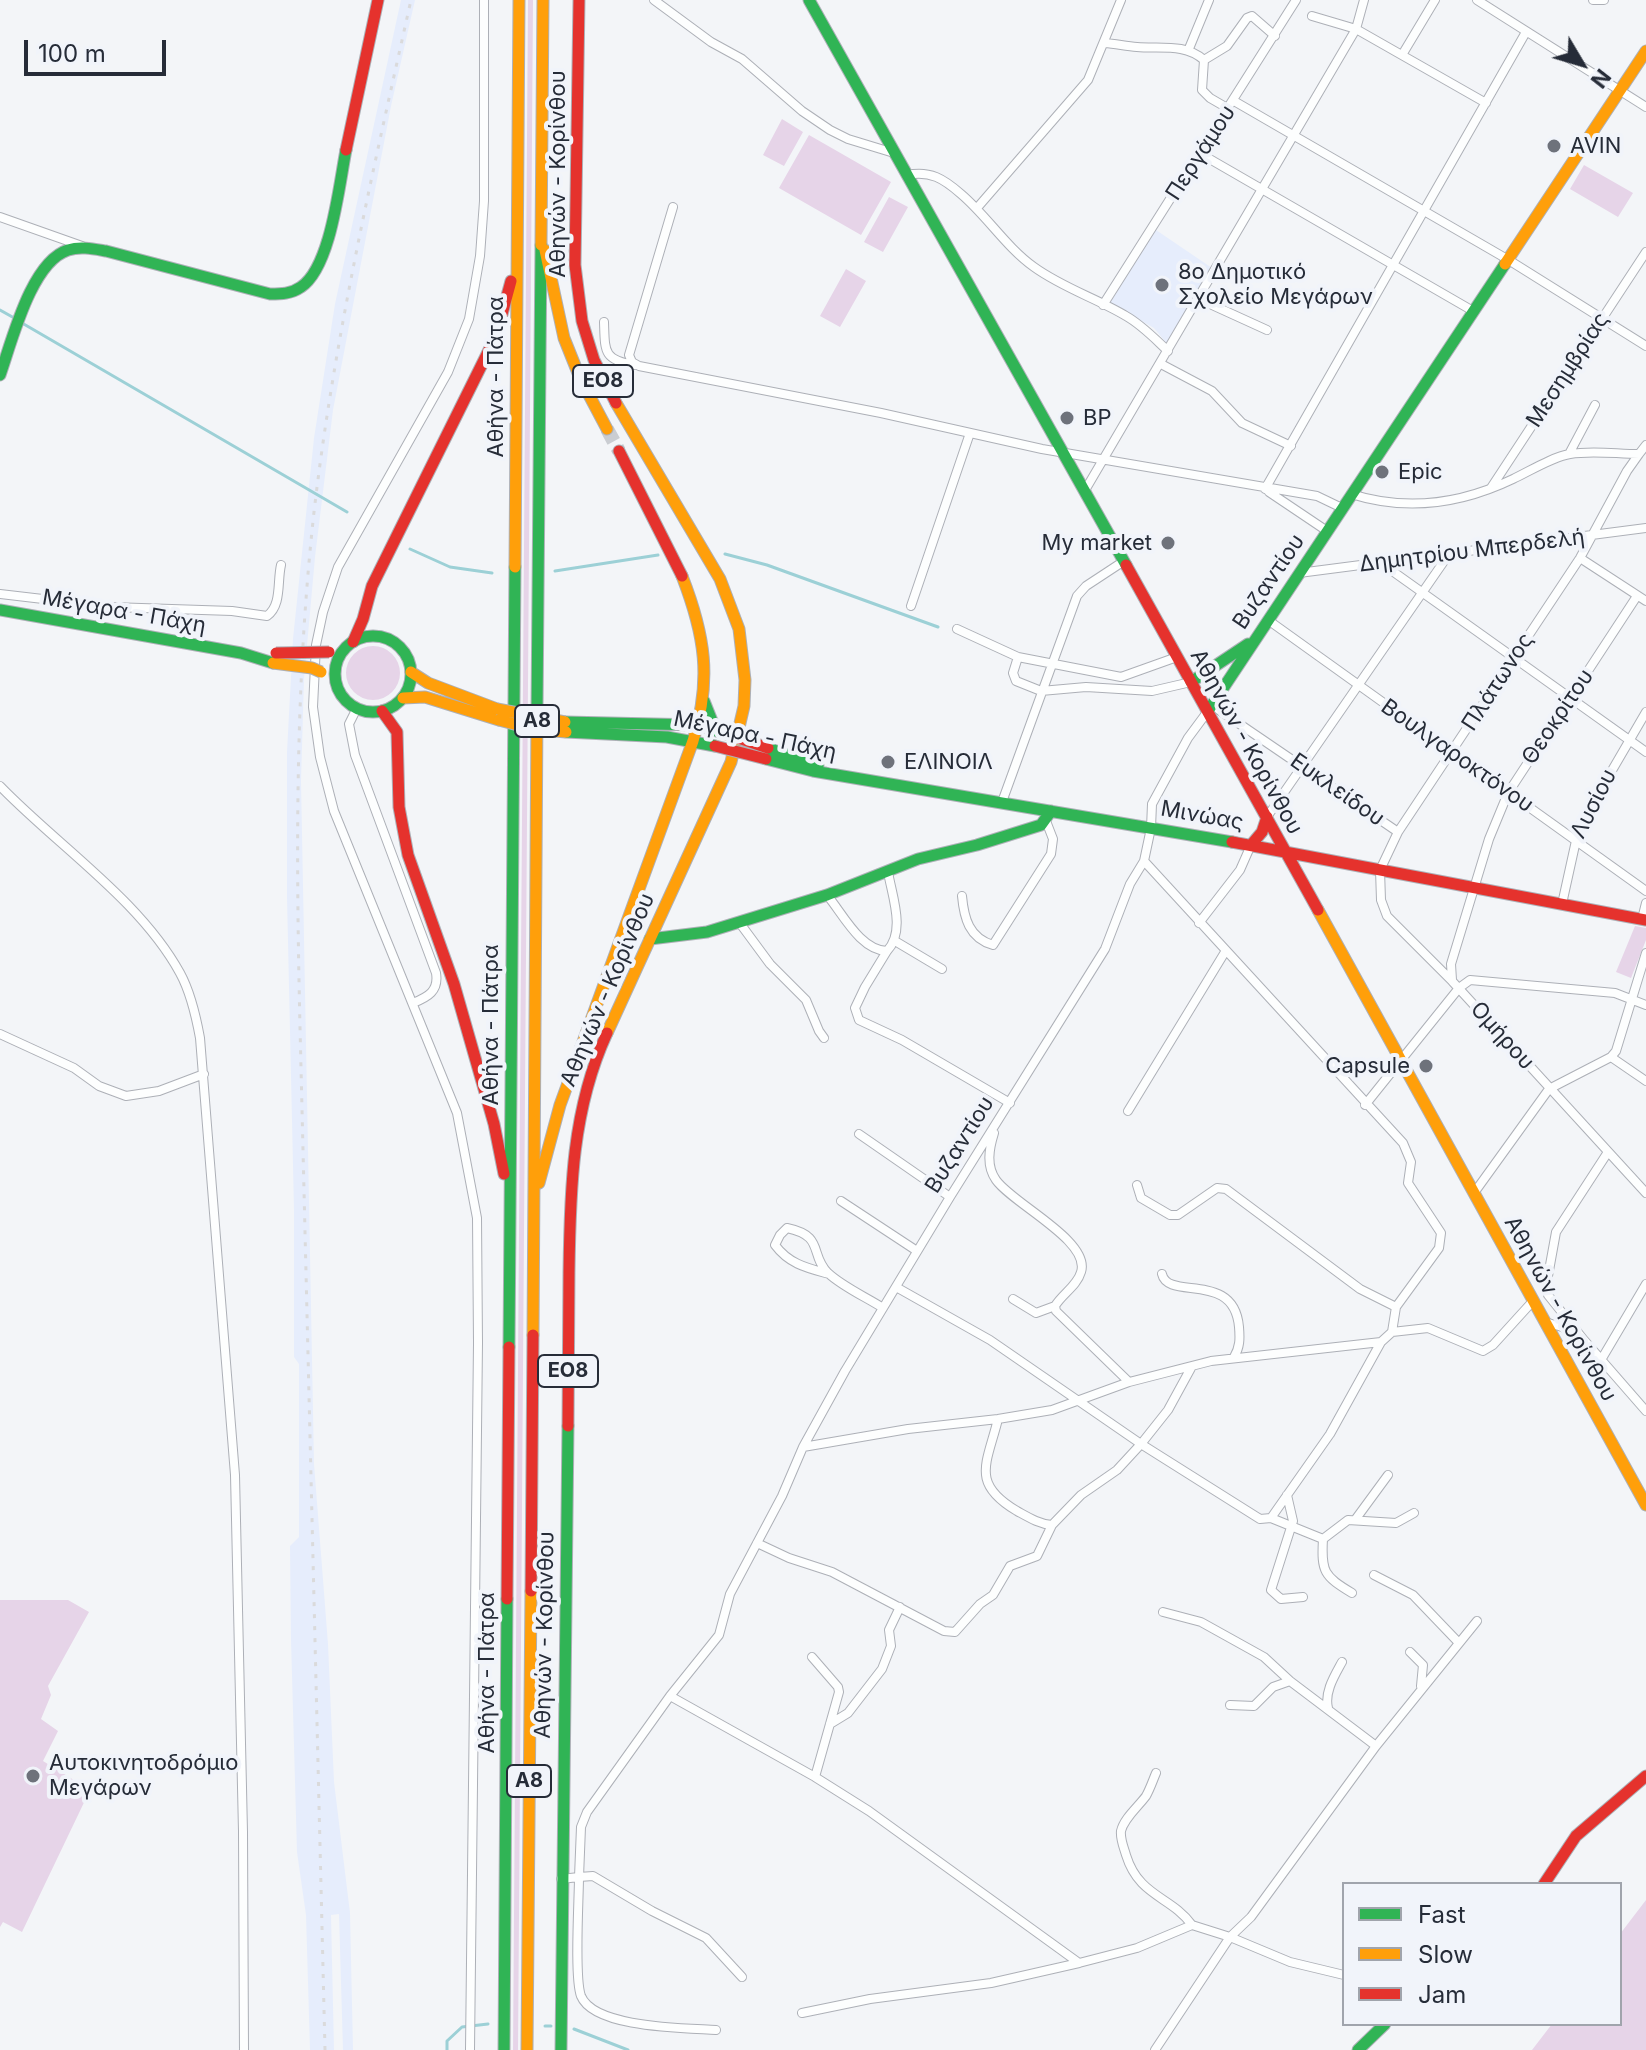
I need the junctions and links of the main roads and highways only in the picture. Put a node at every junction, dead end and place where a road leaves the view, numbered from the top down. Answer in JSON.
{"nodes":[{"id":1,"x":378,"y":0,"type":"edge"},
{"id":2,"x":519,"y":0,"type":"edge"},
{"id":3,"x":543,"y":0,"type":"edge"},
{"id":4,"x":579,"y":0,"type":"edge"},
{"id":5,"x":809,"y":0,"type":"edge"},
{"id":6,"x":1646,"y":51,"type":"edge"},
{"id":7,"x":541,"y":238,"type":"junction"},
{"id":8,"x":517,"y":257,"type":"junction"},
{"id":9,"x":0,"y":375,"type":"edge"},
{"id":10,"x":607,"y":429,"type":"tunnel mouth"},
{"id":11,"x":619,"y":451,"type":"tunnel mouth"},
{"id":12,"x":0,"y":610,"type":"edge"},
{"id":13,"x":1257,"y":636,"type":"junction"},
{"id":14,"x":350,"y":644,"type":"junction"},
{"id":15,"x":274,"y":658,"type":"junction"},
{"id":16,"x":411,"y":672,"type":"junction"},
{"id":17,"x":336,"y":680,"type":"junction"},
{"id":18,"x":1191,"y":682,"type":"junction"},
{"id":19,"x":403,"y":698,"type":"junction"},
{"id":20,"x":704,"y":701,"type":"junction"},
{"id":21,"x":382,"y":711,"type":"junction"},
{"id":22,"x":1208,"y":711,"type":"junction"},
{"id":23,"x":498,"y":714,"type":"junction"},
{"id":24,"x":698,"y":725,"type":"junction"},
{"id":25,"x":566,"y":727,"type":"junction"},
{"id":26,"x":721,"y":732,"type":"junction"},
{"id":27,"x":693,"y":741,"type":"junction"},
{"id":28,"x":767,"y":754,"type":"junction"},
{"id":29,"x":845,"y":775,"type":"joint"},
{"id":30,"x":1048,"y":816,"type":"junction"},
{"id":31,"x":1267,"y":817,"type":"junction"},
{"id":32,"x":1251,"y":845,"type":"junction"},
{"id":33,"x":1284,"y":852,"type":"junction"},
{"id":34,"x":1644,"y":919,"type":"edge"},
{"id":35,"x":650,"y":939,"type":"junction"},
{"id":36,"x":510,"y":1194,"type":"junction"},
{"id":37,"x":534,"y":1203,"type":"junction"},
{"id":38,"x":1646,"y":1505,"type":"edge"},
{"id":39,"x":1646,"y":1776,"type":"edge"},
{"id":40,"x":1545,"y":1882,"type":"edge"},
{"id":41,"x":1383,"y":2026,"type":"edge"},
{"id":42,"x":561,"y":2049,"type":"edge"},
{"id":43,"x":504,"y":2050,"type":"edge"},
{"id":44,"x":527,"y":2050,"type":"edge"},
{"id":45,"x":1358,"y":2050,"type":"edge"}],
"edges":[{"from":1,"to":9,"type":"main road"},
{"from":2,"to":8,"type":"main road","name":"Αθήνα - Πάτρα","number":"Α8"},
{"from":3,"to":7,"type":"main road","name":"Αθήνα - Πάτρα","number":"Α8"},
{"from":4,"to":35,"type":"main road","name":"Αθηνών - Κορίνθου","number":"ΕΟ8"},
{"from":5,"to":18,"type":"main road","name":"Αθηνών - Κορίνθου"},
{"from":6,"to":13,"type":"main road","name":"Βυζαντίου"},
{"from":7,"to":10,"type":"main road"},
{"from":7,"to":37,"type":"main road","name":"Αθήνα - Πάτρα","number":"Α8"},
{"from":8,"to":14,"type":"main road"},
{"from":8,"to":36,"type":"main road","name":"Αθήνα - Πάτρα","number":"Α8"},
{"from":11,"to":20,"type":"main road"},
{"from":12,"to":15,"type":"main road","name":"Μέγαρα - Πάχη"},
{"from":13,"to":18,"type":"main road"},
{"from":13,"to":22,"type":"main road","name":"Βυζαντίου"},
{"from":14,"to":15,"type":"main road","name":"Μέγαρα - Πάχη","bridge":true},
{"from":14,"to":16,"type":"main road"},
{"from":14,"to":17,"type":"main road"},
{"from":15,"to":17,"type":"main road","name":"Μέγαρα - Πάχη","bridge":true},
{"from":16,"to":19,"type":"main road"},
{"from":16,"to":23,"type":"main road","name":"Μέγαρα - Πάχη"},
{"from":17,"to":21,"type":"main road"},
{"from":18,"to":22,"type":"main road","name":"Αθηνών - Κορίνθου"},
{"from":19,"to":21,"type":"main road"},
{"from":19,"to":23,"type":"main road","name":"Μέγαρα - Πάχη"},
{"from":20,"to":24,"type":"main road"},
{"from":20,"to":26,"type":"main road"},
{"from":21,"to":36,"type":"main road"},
{"from":22,"to":31,"type":"main road","name":"Αθηνών - Κορίνθου"},
{"from":23,"to":25,"type":"main road","name":"Μέγαρα - Πάχη","bridge":true},
{"from":24,"to":25,"type":"main road","name":"Μέγαρα - Πάχη"},
{"from":24,"to":26,"type":"main road","name":"Μέγαρα - Πάχη"},
{"from":24,"to":27,"type":"main road"},
{"from":25,"to":27,"type":"main road","name":"Μέγαρα - Πάχη"},
{"from":26,"to":28,"type":"main road","name":"Μέγαρα - Πάχη","bridge":true},
{"from":27,"to":28,"type":"main road","name":"Μέγαρα - Πάχη","bridge":true},
{"from":27,"to":37,"type":"main road"},
{"from":28,"to":29,"type":"main road","name":"Μέγαρα - Πάχη"},
{"from":29,"to":30,"type":"main road","name":"Μινώας"},
{"from":30,"to":32,"type":"main road","name":"Μινώας"},
{"from":30,"to":35,"type":"main road"},
{"from":31,"to":32,"type":"main road"},
{"from":31,"to":33,"type":"main road","name":"Αθηνών - Κορίνθου"},
{"from":32,"to":33,"type":"main road","name":"Μινώας"},
{"from":33,"to":34,"type":"main road","name":"Μινώας"},
{"from":33,"to":38,"type":"main road","name":"Αθηνών - Κορίνθου"},
{"from":35,"to":42,"type":"main road","name":"Αθηνών - Κορίνθου","number":"ΕΟ8"},
{"from":36,"to":43,"type":"main road","name":"Αθήνα - Πάτρα","number":"Α8"},
{"from":37,"to":44,"type":"main road","name":"Αθήνα - Πάτρα","number":"Α8"},
{"from":39,"to":40,"type":"main road"},
{"from":41,"to":45,"type":"main road"}]}
